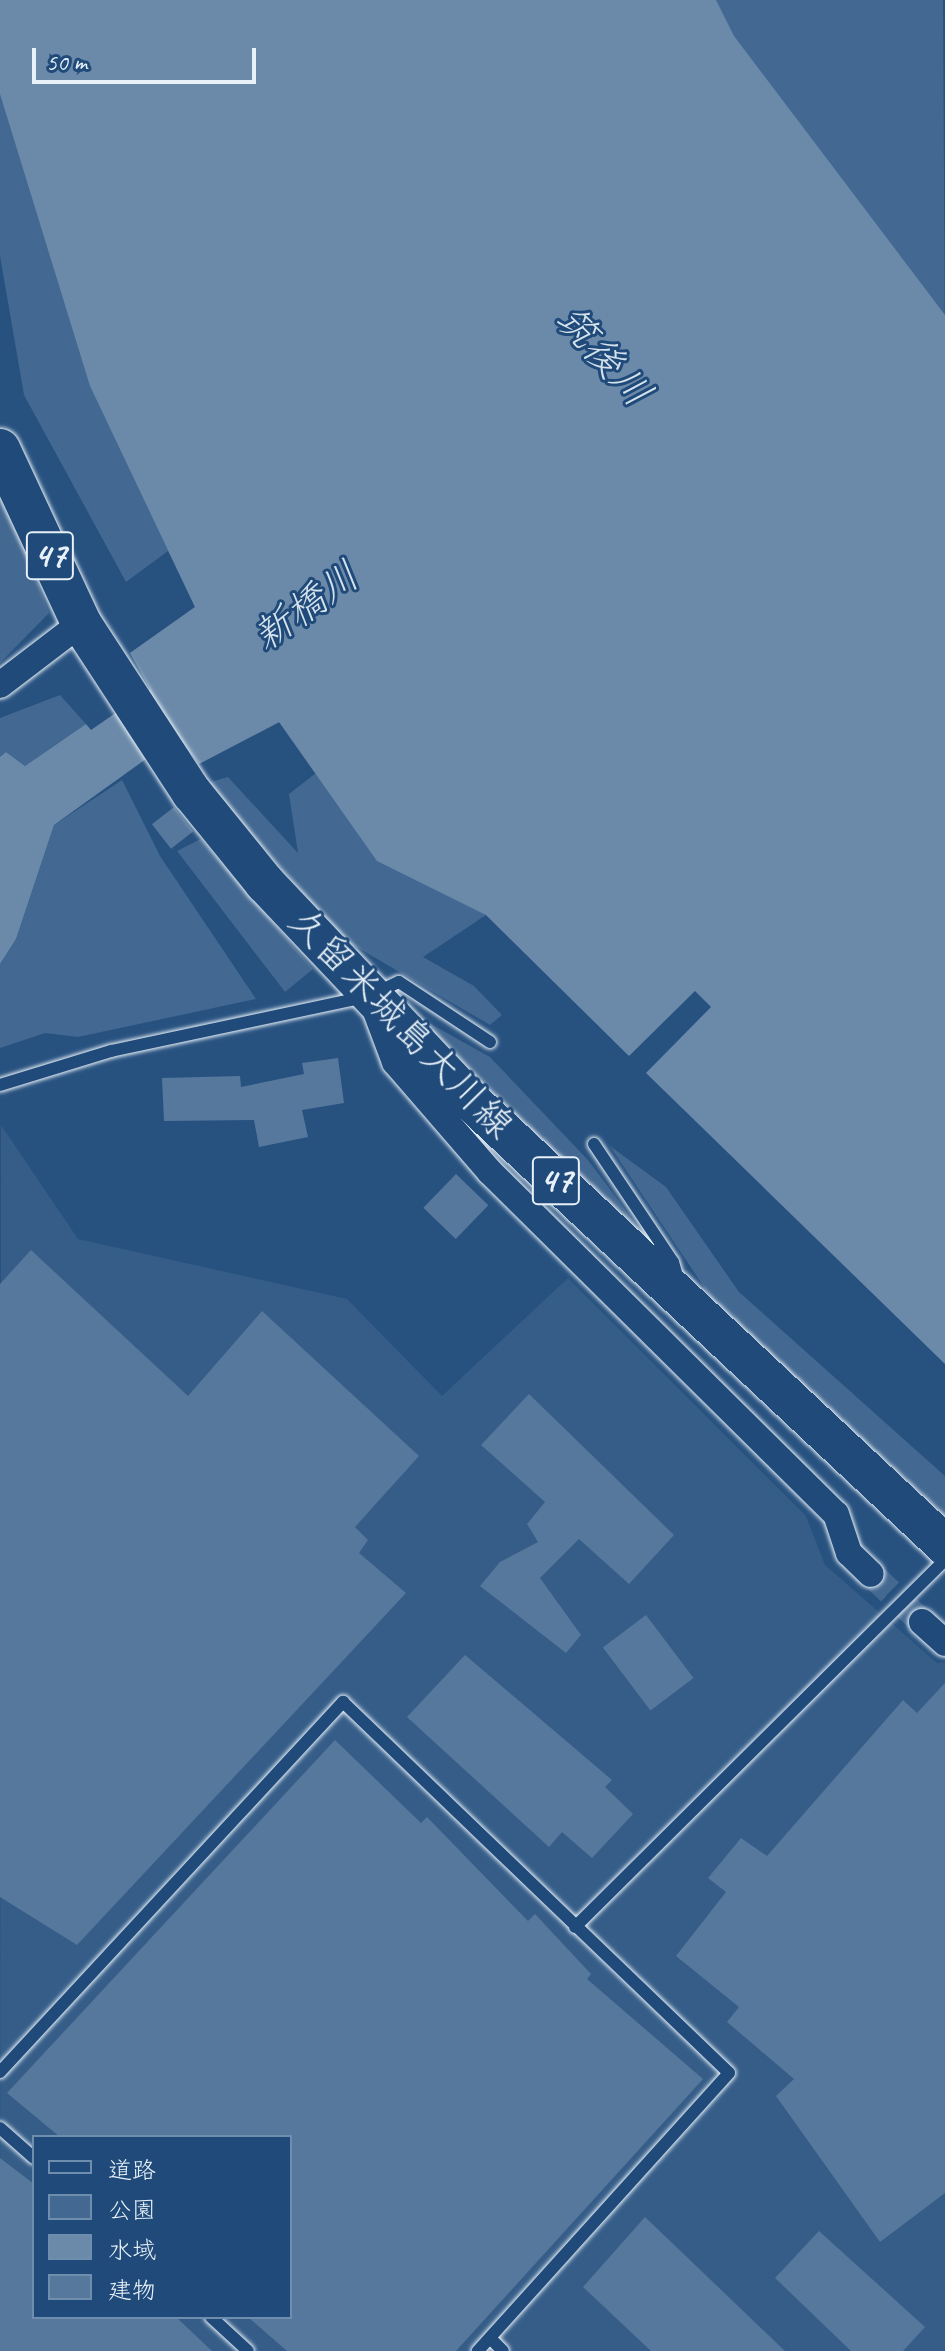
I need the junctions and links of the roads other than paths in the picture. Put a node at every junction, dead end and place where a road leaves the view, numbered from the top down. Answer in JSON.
{"nodes":[{"id":1,"x":0,"y":449,"type":"edge"},
{"id":2,"x":81,"y":623,"type":"junction"},
{"id":3,"x":0,"y":685,"type":"edge"},
{"id":4,"x":370,"y":996,"type":"junction"},
{"id":5,"x":490,"y":1042,"type":"dead end"},
{"id":6,"x":0,"y":1085,"type":"edge"},
{"id":7,"x":594,"y":1144,"type":"dead end"},
{"id":8,"x":682,"y":1299,"type":"junction"},
{"id":9,"x":945,"y":1545,"type":"edge"},
{"id":10,"x":945,"y":1560,"type":"edge"},
{"id":11,"x":871,"y":1574,"type":"tunnel mouth"},
{"id":12,"x":922,"y":1622,"type":"tunnel mouth"},
{"id":13,"x":945,"y":1643,"type":"edge"},
{"id":14,"x":575,"y":1927,"type":"junction"},
{"id":15,"x":0,"y":2072,"type":"edge"},
{"id":16,"x":0,"y":2128,"type":"edge"},
{"id":17,"x":32,"y":2156,"type":"edge"},
{"id":18,"x":213,"y":2319,"type":"edge"},
{"id":19,"x":490,"y":2338,"type":"junction"},
{"id":20,"x":248,"y":2351,"type":"edge"},
{"id":21,"x":478,"y":2351,"type":"edge"},
{"id":22,"x":503,"y":2351,"type":"edge"}],
"edges":[{"from":1,"to":2,"type":"main road","name":"久留米城島大川線","number":"47"},
{"from":2,"to":3,"type":"street"},
{"from":2,"to":4,"type":"main road","name":"久留米城島大川線","number":"47"},
{"from":4,"to":5,"type":"lane"},
{"from":4,"to":6,"type":"lane"},
{"from":4,"to":8,"type":"main road","name":"久留米城島大川線","number":"47"},
{"from":4,"to":11,"type":"street"},
{"from":7,"to":8,"type":"lane"},
{"from":8,"to":9,"type":"main road","name":"久留米城島大川線","number":"47"},
{"from":10,"to":14,"type":"lane"},
{"from":12,"to":13,"type":"street"},
{"from":14,"to":15,"type":"lane"},
{"from":14,"to":19,"type":"lane"},
{"from":16,"to":17,"type":"lane"},
{"from":18,"to":20,"type":"lane"},
{"from":19,"to":21,"type":"lane"},
{"from":19,"to":22,"type":"lane"}]}
